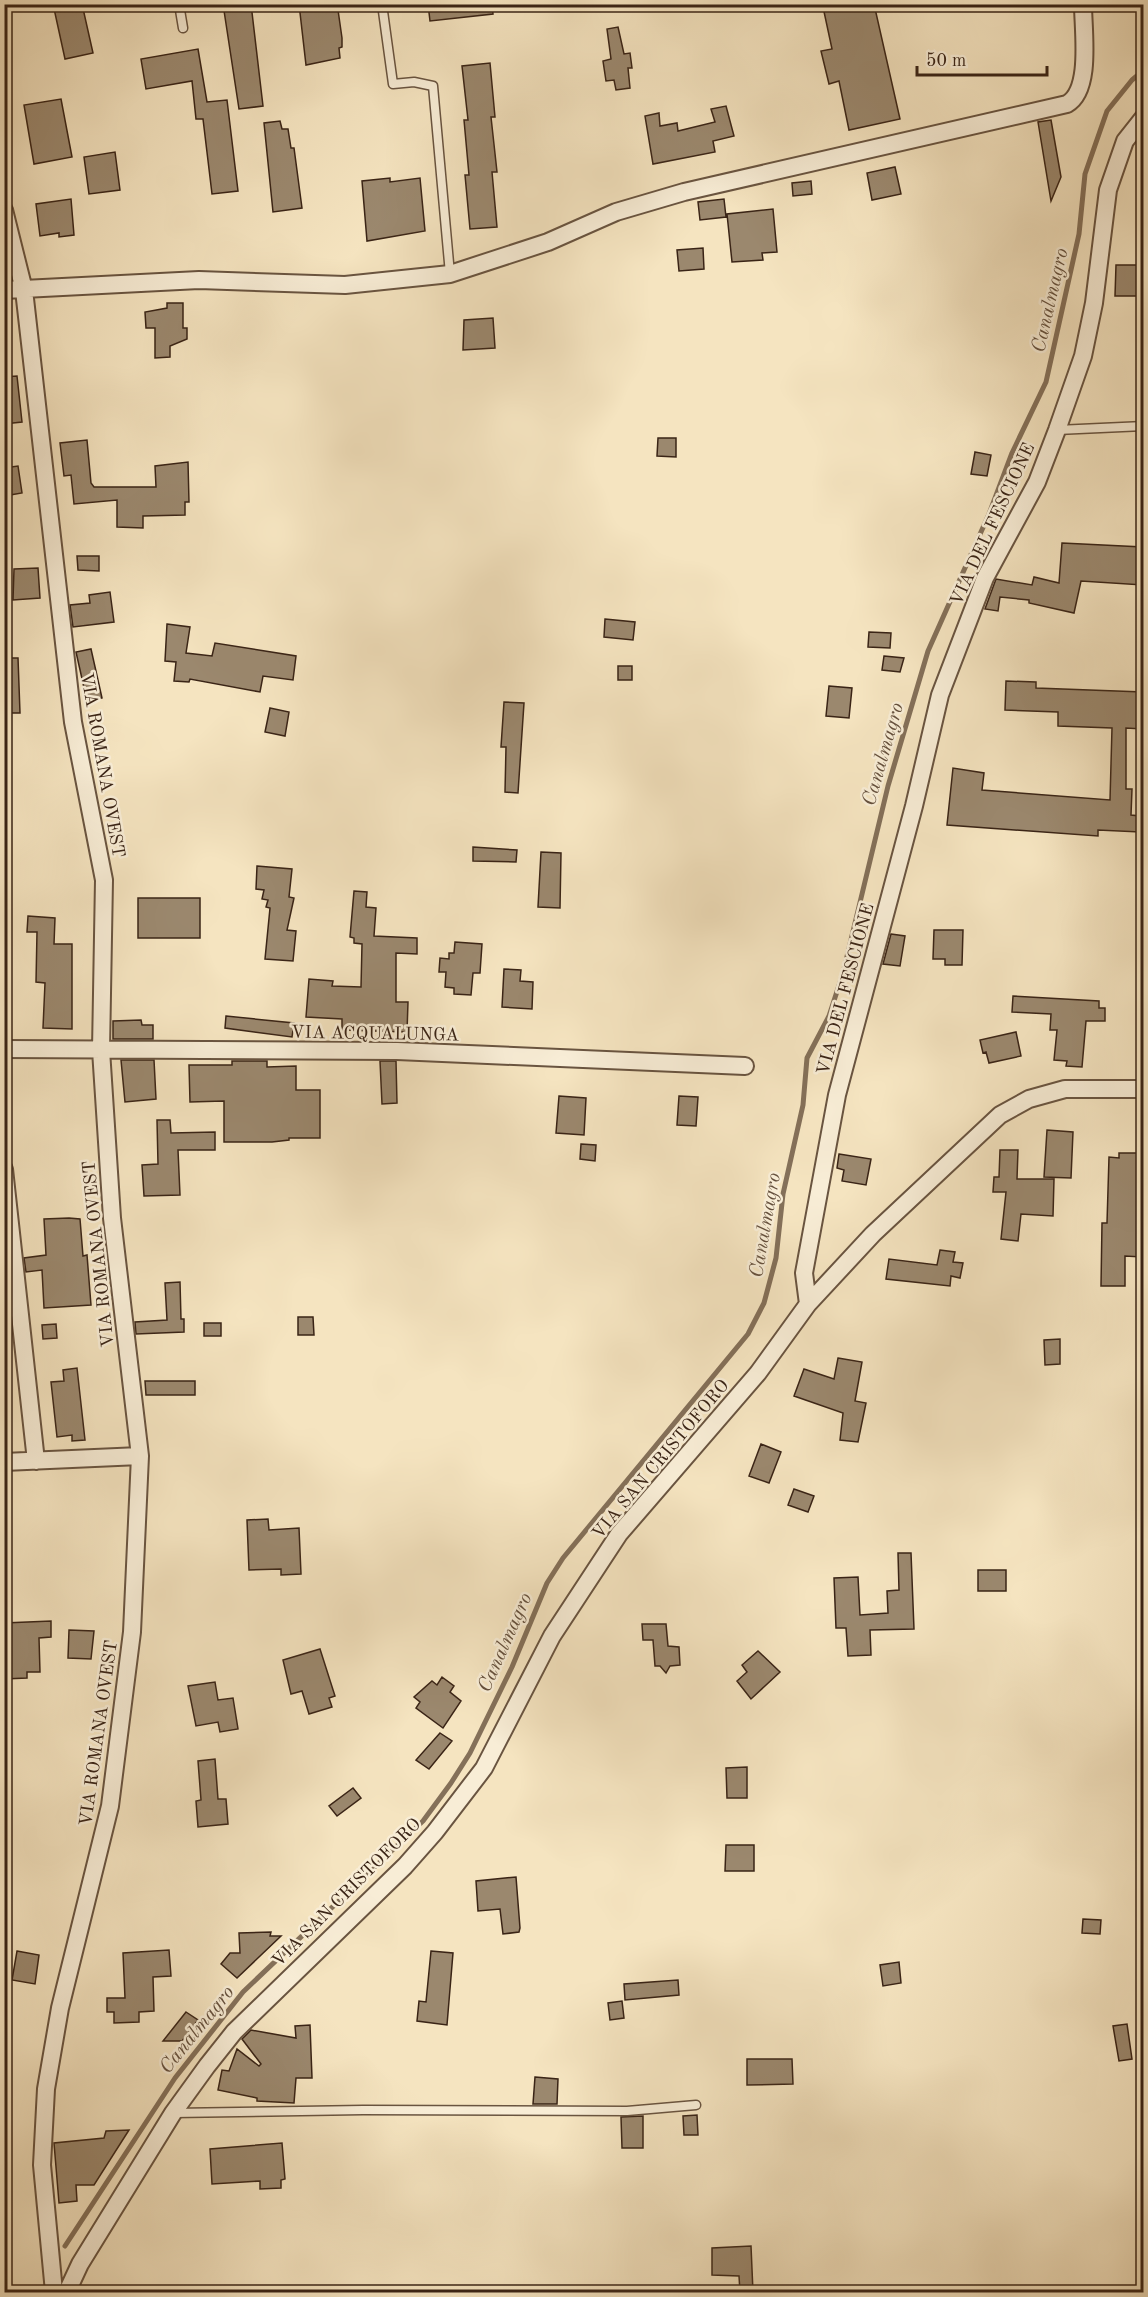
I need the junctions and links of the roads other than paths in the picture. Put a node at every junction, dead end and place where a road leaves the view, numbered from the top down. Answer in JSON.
{"nodes":[{"id":1,"x":179,"y":4,"type":"edge"},
{"id":2,"x":382,"y":4,"type":"edge"},
{"id":3,"x":1083,"y":4,"type":"edge"},
{"id":4,"x":183,"y":28,"type":"dead end"},
{"id":5,"x":1143,"y":117,"type":"edge"},
{"id":6,"x":4,"y":210,"type":"edge"},
{"id":7,"x":450,"y":274,"type":"junction"},
{"id":8,"x":4,"y":290,"type":"edge"},
{"id":9,"x":24,"y":290,"type":"junction"},
{"id":10,"x":1143,"y":426,"type":"edge"},
{"id":11,"x":1057,"y":430,"type":"junction"},
{"id":12,"x":4,"y":1049,"type":"edge"},
{"id":13,"x":101,"y":1050,"type":"junction"},
{"id":14,"x":745,"y":1066,"type":"dead end"},
{"id":15,"x":1143,"y":1089,"type":"edge"},
{"id":16,"x":4,"y":1169,"type":"edge"},
{"id":17,"x":808,"y":1304,"type":"junction"},
{"id":18,"x":140,"y":1456,"type":"junction"},
{"id":19,"x":36,"y":1461,"type":"junction"},
{"id":20,"x":4,"y":1462,"type":"edge"},
{"id":21,"x":696,"y":2105,"type":"dead end"},
{"id":22,"x":173,"y":2114,"type":"junction"},
{"id":23,"x":54,"y":2292,"type":"edge"},
{"id":24,"x":67,"y":2292,"type":"edge"}],
"edges":[{"from":1,"to":4,"type":"lane"},
{"from":2,"to":7,"type":"lane"},
{"from":3,"to":7,"type":"street"},
{"from":5,"to":11,"type":"street","name":"VIA DEL FESCIONE"},
{"from":6,"to":9,"type":"street","name":"VIA ROMANA OVEST"},
{"from":7,"to":9,"type":"street"},
{"from":8,"to":9,"type":"street"},
{"from":9,"to":13,"type":"street","name":"VIA ROMANA OVEST"},
{"from":10,"to":11,"type":"lane"},
{"from":11,"to":17,"type":"street","name":"VIA DEL FESCIONE"},
{"from":12,"to":13,"type":"street","name":"VIA ACQUALUNGA"},
{"from":13,"to":14,"type":"street","name":"VIA ACQUALUNGA"},
{"from":13,"to":18,"type":"street","name":"VIA ROMANA OVEST"},
{"from":15,"to":17,"type":"street","name":"VIA SAN CRISTOFORO"},
{"from":16,"to":19,"type":"street"},
{"from":17,"to":22,"type":"street","name":"VIA SAN CRISTOFORO"},
{"from":18,"to":19,"type":"street"},
{"from":18,"to":23,"type":"street","name":"VIA ROMANA OVEST"},
{"from":19,"to":20,"type":"street"},
{"from":21,"to":22,"type":"lane"},
{"from":22,"to":24,"type":"street","name":"VIA SAN CRISTOFORO"}]}
